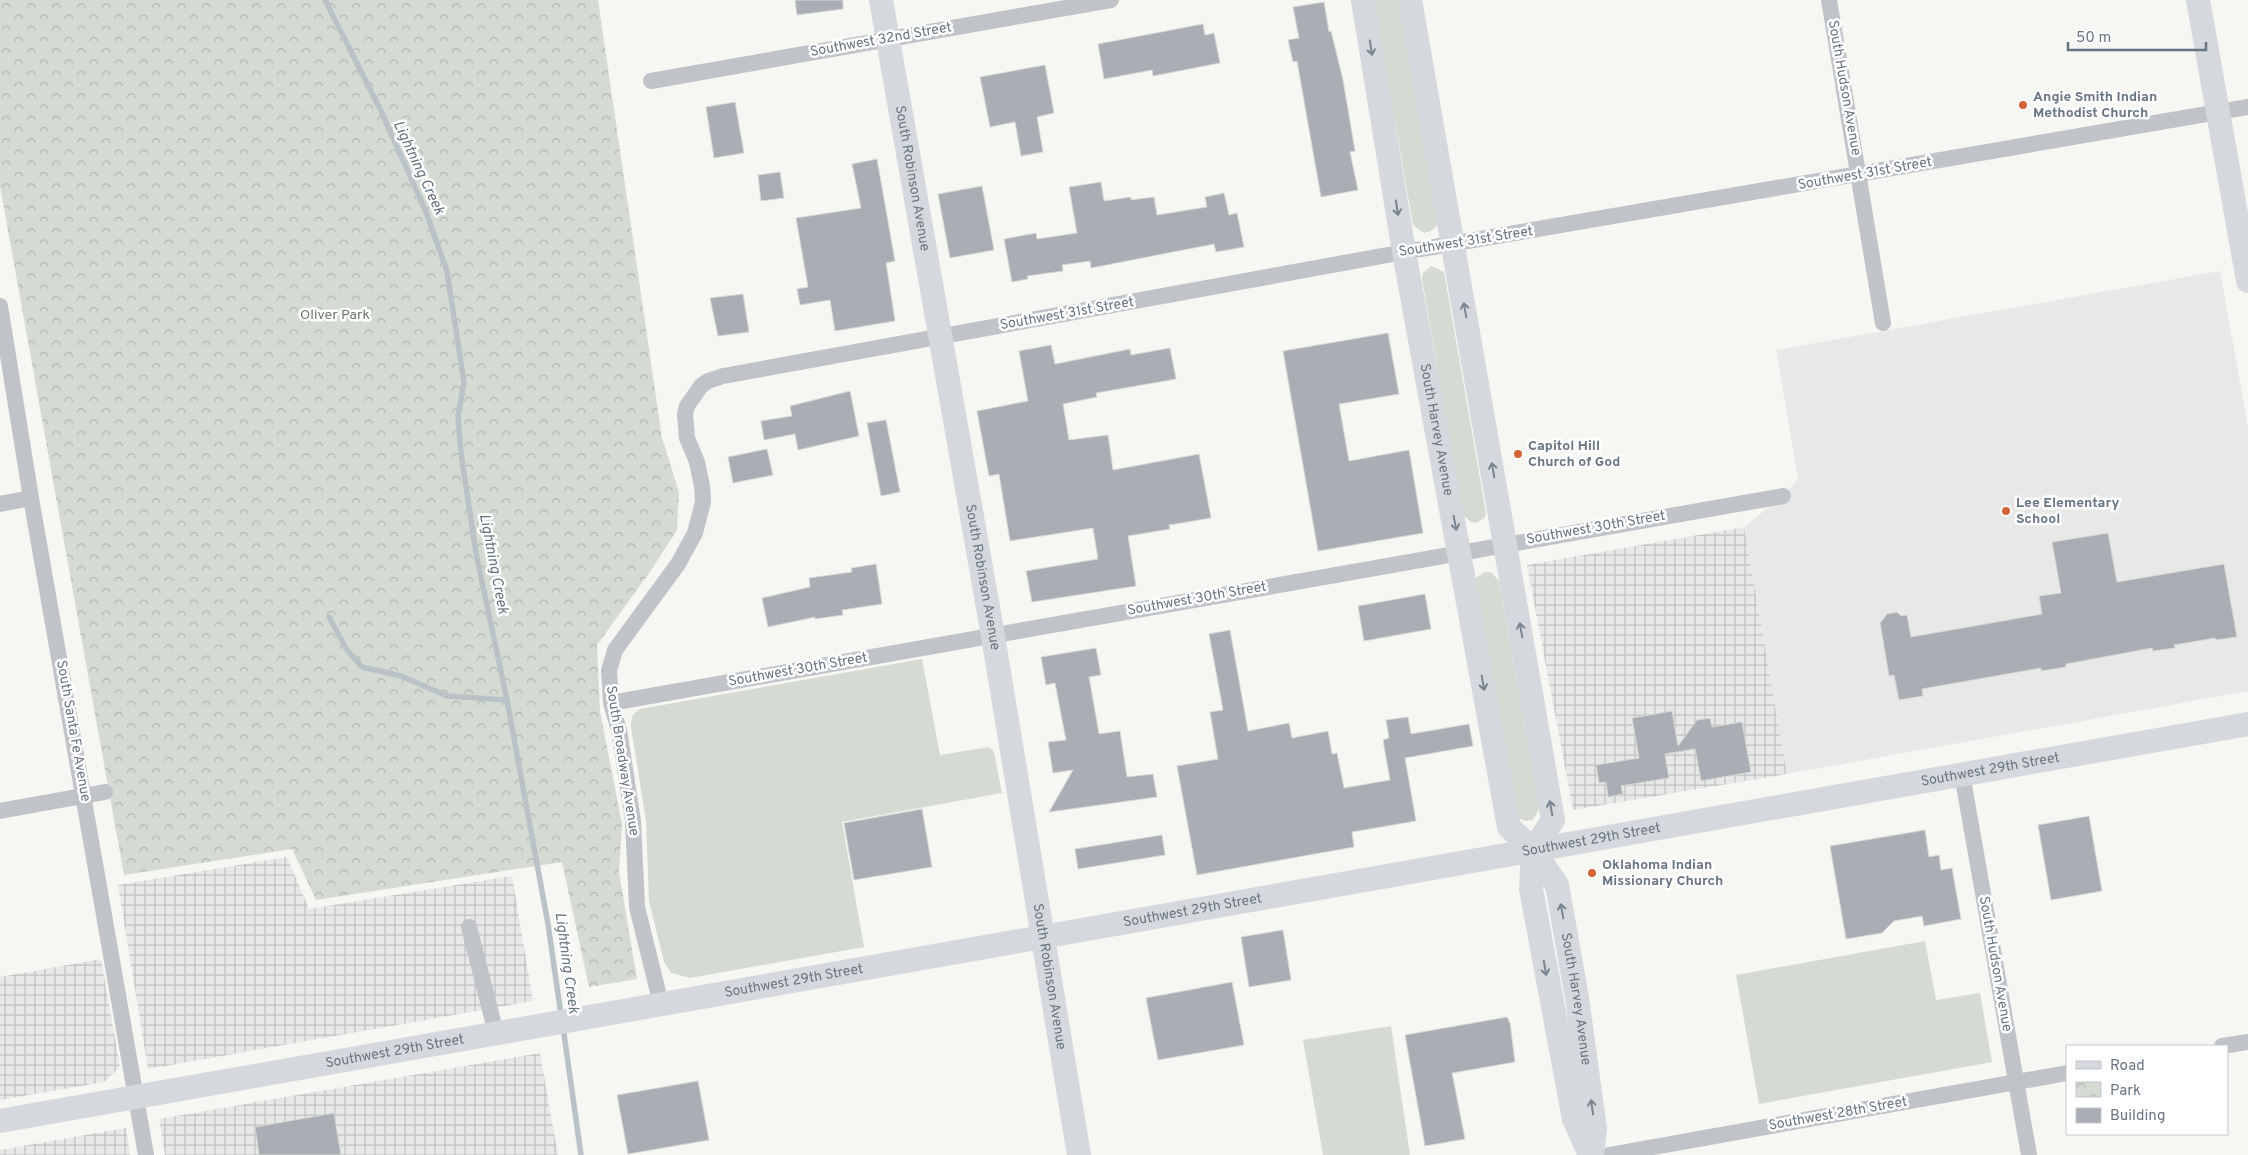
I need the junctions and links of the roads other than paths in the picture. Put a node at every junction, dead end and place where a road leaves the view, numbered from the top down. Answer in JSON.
{"nodes":[{"id":1,"x":882,"y":0,"type":"edge"},
{"id":2,"x":1111,"y":0,"type":"edge"},
{"id":3,"x":1363,"y":0,"type":"edge"},
{"id":4,"x":1410,"y":0,"type":"edge"},
{"id":5,"x":1829,"y":0,"type":"edge"},
{"id":6,"x":2198,"y":0,"type":"edge"},
{"id":7,"x":888,"y":38,"type":"junction"},
{"id":8,"x":651,"y":81,"type":"dead end"},
{"id":9,"x":2248,"y":107,"type":"edge"},
{"id":10,"x":2218,"y":112,"type":"junction"},
{"id":11,"x":1859,"y":175,"type":"junction"},
{"id":12,"x":1454,"y":245,"type":"junction"},
{"id":13,"x":1404,"y":252,"type":"junction"},
{"id":14,"x":2248,"y":281,"type":"edge"},
{"id":15,"x":0,"y":306,"type":"edge"},
{"id":16,"x":1883,"y":323,"type":"dead end"},
{"id":17,"x":942,"y":338,"type":"junction"},
{"id":18,"x":692,"y":397,"type":"joint"},
{"id":19,"x":1782,"y":496,"type":"dead end"},
{"id":20,"x":31,"y":498,"type":"junction"},
{"id":21,"x":0,"y":504,"type":"edge"},
{"id":22,"x":1506,"y":544,"type":"junction"},
{"id":23,"x":1460,"y":552,"type":"junction"},
{"id":24,"x":993,"y":636,"type":"junction"},
{"id":25,"x":611,"y":703,"type":"junction"},
{"id":26,"x":2248,"y":724,"type":"edge"},
{"id":27,"x":1962,"y":774,"type":"junction"},
{"id":28,"x":105,"y":792,"type":"dead end"},
{"id":29,"x":85,"y":796,"type":"junction"},
{"id":30,"x":0,"y":812,"type":"edge"},
{"id":31,"x":1533,"y":850,"type":"junction"},
{"id":32,"x":469,"y":927,"type":"dead end"},
{"id":33,"x":1042,"y":938,"type":"junction"},
{"id":34,"x":661,"y":1004,"type":"junction"},
{"id":35,"x":496,"y":1033,"type":"junction"},
{"id":36,"x":2248,"y":1042,"type":"edge"},
{"id":37,"x":2228,"y":1045,"type":"edge"},
{"id":38,"x":2066,"y":1073,"type":"edge"},
{"id":39,"x":2017,"y":1082,"type":"junction"},
{"id":40,"x":136,"y":1096,"type":"junction"},
{"id":41,"x":0,"y":1121,"type":"edge"},
{"id":42,"x":146,"y":1155,"type":"edge"},
{"id":43,"x":1079,"y":1155,"type":"edge"},
{"id":44,"x":1591,"y":1155,"type":"edge"},
{"id":45,"x":1609,"y":1155,"type":"edge"},
{"id":46,"x":2029,"y":1155,"type":"edge"}],
"edges":[{"from":1,"to":7,"type":"street","name":"South Robinson Avenue"},
{"from":2,"to":7,"type":"street","name":"Southwest 32nd Street"},
{"from":3,"to":13,"type":"street","name":"South Harvey Avenue","one_way":true},
{"from":4,"to":12,"type":"street"},
{"from":5,"to":11,"type":"street","name":"South Hudson Avenue"},
{"from":6,"to":10,"type":"street"},
{"from":7,"to":8,"type":"street","name":"Southwest 32nd Street"},
{"from":7,"to":17,"type":"street","name":"South Robinson Avenue"},
{"from":9,"to":10,"type":"street","name":"Southwest 31st Street"},
{"from":10,"to":11,"type":"street","name":"Southwest 31st Street"},
{"from":10,"to":14,"type":"street"},
{"from":11,"to":12,"type":"street","name":"Southwest 31st Street"},
{"from":11,"to":16,"type":"street","name":"South Hudson Avenue"},
{"from":12,"to":13,"type":"street","name":"Southwest 31st Street"},
{"from":22,"to":12,"type":"street","one_way":true},
{"from":13,"to":17,"type":"street","name":"Southwest 31st Street"},
{"from":13,"to":23,"type":"street","name":"South Harvey Avenue","one_way":true},
{"from":15,"to":20,"type":"street","name":"South Santa Fe Avenue"},
{"from":17,"to":18,"type":"street","name":"Southwest 31st Street"},
{"from":17,"to":24,"type":"street","name":"South Robinson Avenue"},
{"from":18,"to":25,"type":"street","name":"South Broadway Avenue"},
{"from":19,"to":22,"type":"street","name":"Southwest 30th Street"},
{"from":20,"to":21,"type":"street"},
{"from":20,"to":29,"type":"street","name":"South Santa Fe Avenue"},
{"from":22,"to":23,"type":"street","name":"Southwest 30th Street"},
{"from":31,"to":22,"type":"street","one_way":true},
{"from":23,"to":24,"type":"street","name":"Southwest 30th Street"},
{"from":23,"to":31,"type":"street","name":"South Harvey Avenue","one_way":true},
{"from":24,"to":25,"type":"street","name":"Southwest 30th Street"},
{"from":24,"to":33,"type":"street","name":"South Robinson Avenue"},
{"from":25,"to":34,"type":"street","name":"South Broadway Avenue"},
{"from":26,"to":27,"type":"street","name":"Southwest 29th Street"},
{"from":27,"to":31,"type":"street","name":"Southwest 29th Street"},
{"from":27,"to":39,"type":"street","name":"South Hudson Avenue"},
{"from":28,"to":29,"type":"street"},
{"from":29,"to":30,"type":"street"},
{"from":29,"to":40,"type":"street","name":"South Santa Fe Avenue"},
{"from":31,"to":33,"type":"street","name":"Southwest 29th Street"},
{"from":31,"to":44,"type":"street","name":"South Harvey Avenue"},
{"from":32,"to":35,"type":"street"},
{"from":33,"to":34,"type":"street","name":"Southwest 29th Street"},
{"from":33,"to":43,"type":"street","name":"South Robinson Avenue"},
{"from":34,"to":35,"type":"street","name":"Southwest 29th Street"},
{"from":35,"to":40,"type":"street","name":"Southwest 29th Street"},
{"from":36,"to":37,"type":"street"},
{"from":38,"to":39,"type":"street","name":"Southwest 28th Street"},
{"from":39,"to":45,"type":"street","name":"Southwest 28th Street"},
{"from":39,"to":46,"type":"street","name":"South Hudson Avenue"},
{"from":40,"to":41,"type":"street","name":"Southwest 29th Street"},
{"from":40,"to":42,"type":"street","name":"South Santa Fe Avenue"}]}
